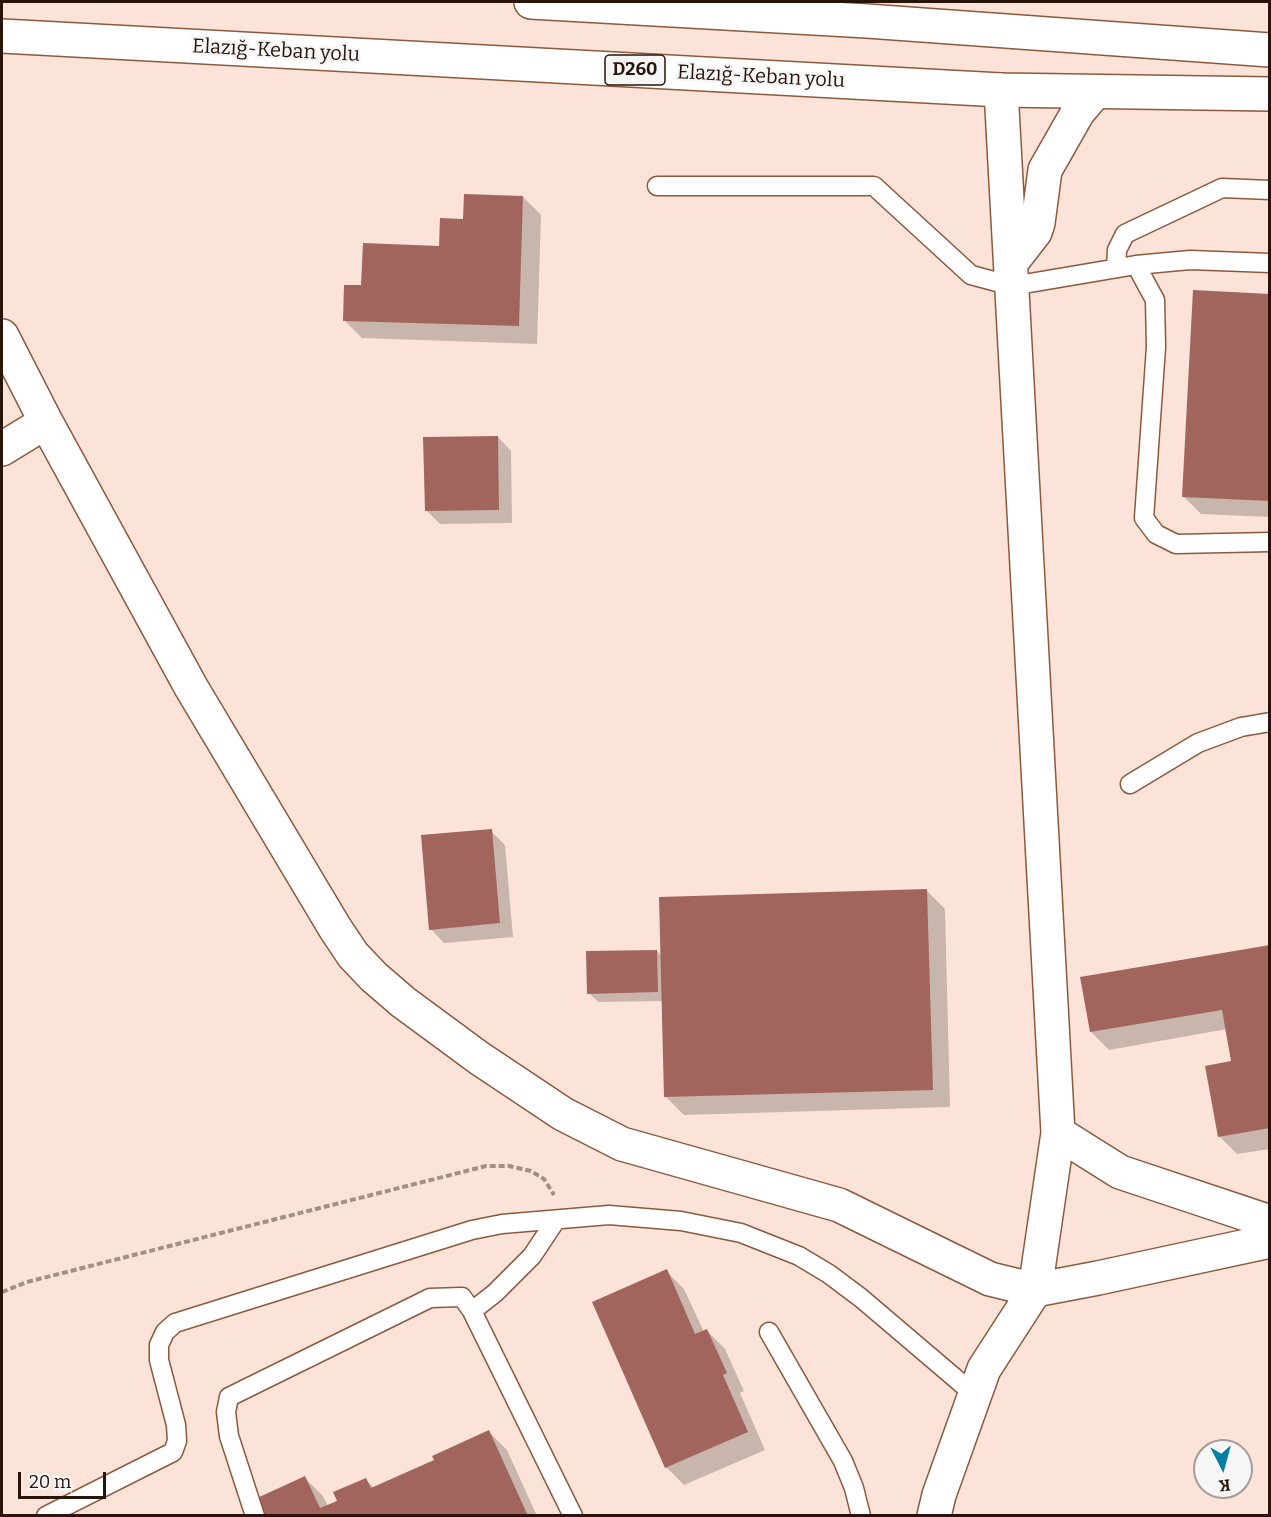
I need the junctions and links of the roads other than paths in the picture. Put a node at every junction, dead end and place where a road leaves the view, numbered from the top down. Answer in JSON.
{"nodes":[{"id":1,"x":531,"y":2,"type":"edge"},
{"id":2,"x":867,"y":11,"type":"edge"},
{"id":3,"x":2,"y":36,"type":"edge"},
{"id":4,"x":1269,"y":50,"type":"edge"},
{"id":5,"x":1000,"y":90,"type":"junction"},
{"id":6,"x":1095,"y":92,"type":"junction"},
{"id":7,"x":1269,"y":94,"type":"edge"},
{"id":8,"x":657,"y":186,"type":"dead end"},
{"id":9,"x":1269,"y":190,"type":"edge"},
{"id":10,"x":1269,"y":263,"type":"edge"},
{"id":11,"x":1136,"y":265,"type":"junction"},
{"id":12,"x":1116,"y":268,"type":"junction"},
{"id":13,"x":1011,"y":274,"type":"junction"},
{"id":14,"x":2,"y":336,"type":"edge"},
{"id":15,"x":46,"y":422,"type":"junction"},
{"id":16,"x":2,"y":449,"type":"edge"},
{"id":17,"x":1269,"y":542,"type":"edge"},
{"id":18,"x":1269,"y":722,"type":"edge"},
{"id":19,"x":1130,"y":784,"type":"dead end"},
{"id":20,"x":1058,"y":1133,"type":"junction"},
{"id":21,"x":562,"y":1219,"type":"junction"},
{"id":22,"x":1269,"y":1222,"type":"edge"},
{"id":23,"x":1269,"y":1241,"type":"edge"},
{"id":24,"x":1035,"y":1290,"type":"junction"},
{"id":25,"x":472,"y":1311,"type":"junction"},
{"id":26,"x":769,"y":1332,"type":"dead end"},
{"id":27,"x":975,"y":1395,"type":"junction"},
{"id":28,"x":46,"y":1515,"type":"edge"},
{"id":29,"x":255,"y":1515,"type":"edge"},
{"id":30,"x":573,"y":1515,"type":"edge"},
{"id":31,"x":861,"y":1515,"type":"edge"},
{"id":32,"x":934,"y":1515,"type":"edge"}],
"edges":[{"from":1,"to":2,"type":"main road"},
{"from":2,"to":4,"type":"main road"},
{"from":3,"to":5,"type":"main road","name":"Elazığ-Keban yolu","number":"D260"},
{"from":5,"to":6,"type":"main road","name":"Elazığ-Keban yolu","number":"D260"},
{"from":5,"to":13,"type":"main road"},
{"from":6,"to":7,"type":"main road","name":"Elazığ-Keban yolu","number":"D260"},
{"from":6,"to":13,"type":"main road"},
{"from":8,"to":13,"type":"lane"},
{"from":9,"to":12,"type":"lane"},
{"from":10,"to":11,"type":"lane"},
{"from":11,"to":12,"type":"lane"},
{"from":11,"to":17,"type":"lane"},
{"from":12,"to":13,"type":"lane"},
{"from":13,"to":20,"type":"main road"},
{"from":14,"to":15,"type":"main road"},
{"from":15,"to":16,"type":"main road"},
{"from":15,"to":24,"type":"main road"},
{"from":18,"to":19,"type":"lane"},
{"from":20,"to":22,"type":"main road"},
{"from":20,"to":24,"type":"main road"},
{"from":21,"to":25,"type":"lane"},
{"from":21,"to":27,"type":"lane"},
{"from":21,"to":28,"type":"lane"},
{"from":23,"to":24,"type":"main road"},
{"from":24,"to":27,"type":"main road"},
{"from":25,"to":29,"type":"lane"},
{"from":25,"to":30,"type":"lane"},
{"from":26,"to":31,"type":"lane"},
{"from":27,"to":32,"type":"main road"}]}
